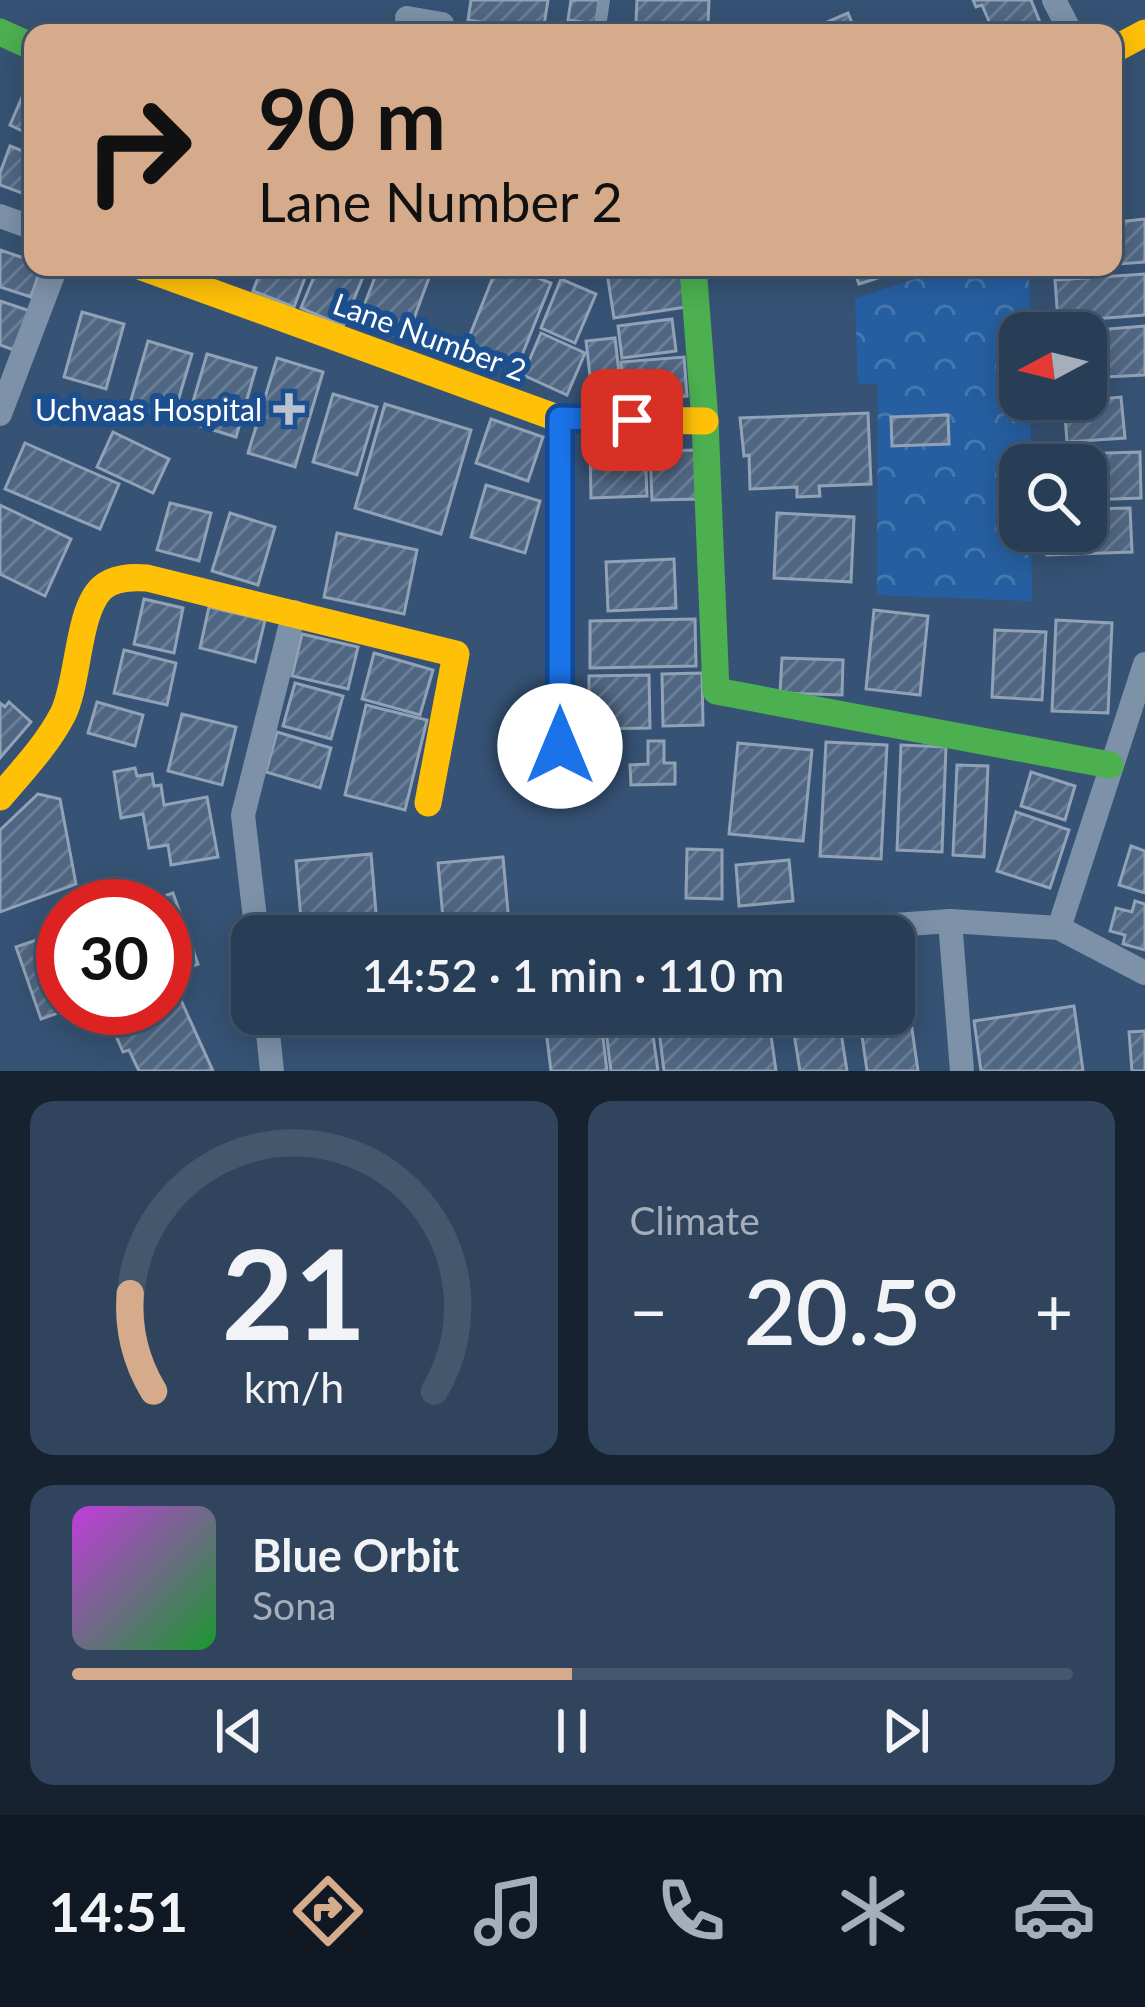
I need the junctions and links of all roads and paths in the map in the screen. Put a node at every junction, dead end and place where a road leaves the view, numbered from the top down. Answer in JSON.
{"nodes":[{"id":1,"x":406,"y":17,"type":"edge"},
{"id":2,"x":442,"y":24,"type":"edge"},
{"id":3,"x":53,"y":276,"type":"edge"},
{"id":4,"x":167,"y":276,"type":"edge"},
{"id":5,"x":694,"y":276,"type":"edge"},
{"id":6,"x":0,"y":414,"type":"edge"},
{"id":7,"x":560,"y":418,"type":"junction"},
{"id":8,"x":705,"y":421,"type":"junction"},
{"id":9,"x":294,"y":612,"type":"junction"},
{"id":10,"x":1145,"y":664,"type":"edge"},
{"id":11,"x":560,"y":746,"type":"dead end"},
{"id":12,"x":1111,"y":765,"type":"junction"},
{"id":13,"x":0,"y":797,"type":"edge"},
{"id":14,"x":428,"y":803,"type":"dead end"},
{"id":15,"x":254,"y":915,"type":"edge"},
{"id":16,"x":950,"y":921,"type":"junction"},
{"id":17,"x":915,"y":924,"type":"edge"},
{"id":18,"x":1059,"y":928,"type":"junction"},
{"id":19,"x":1145,"y":973,"type":"edge"},
{"id":20,"x":268,"y":1035,"type":"edge"},
{"id":21,"x":272,"y":1071,"type":"edge"},
{"id":22,"x":962,"y":1071,"type":"edge"}],
"edges":[{"from":1,"to":2,"type":"street"},
{"from":3,"to":6,"type":"street"},
{"from":4,"to":7,"type":"street","name":"Lane Number 2"},
{"from":5,"to":8,"type":"street"},
{"from":7,"to":8,"type":"street","name":"Lane Number 2"},
{"from":7,"to":11,"type":"street"},
{"from":8,"to":12,"type":"street"},
{"from":9,"to":13,"type":"street"},
{"from":9,"to":14,"type":"street"},
{"from":9,"to":15,"type":"street"},
{"from":10,"to":12,"type":"street"},
{"from":12,"to":18,"type":"street"},
{"from":16,"to":17,"type":"street"},
{"from":16,"to":18,"type":"street"},
{"from":16,"to":22,"type":"street"},
{"from":18,"to":19,"type":"street"},
{"from":20,"to":21,"type":"street"}]}
